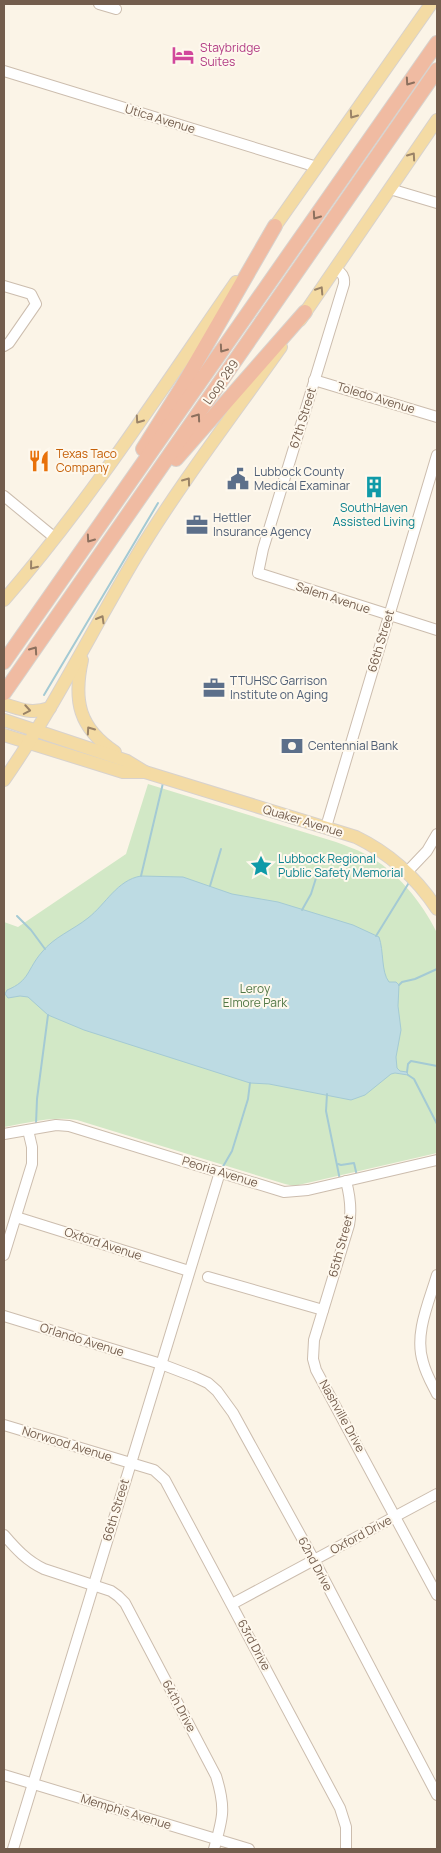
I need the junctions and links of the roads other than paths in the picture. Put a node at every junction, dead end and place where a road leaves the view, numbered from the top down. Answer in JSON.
{"nodes":[{"id":1,"x":99,"y":4,"type":"edge"},
{"id":2,"x":431,"y":4,"type":"edge"},
{"id":3,"x":116,"y":9,"type":"dead end"},
{"id":4,"x":437,"y":42,"type":"edge"},
{"id":5,"x":437,"y":70,"type":"edge"},
{"id":6,"x":4,"y":71,"type":"edge"},
{"id":7,"x":437,"y":120,"type":"edge"},
{"id":8,"x":317,"y":167,"type":"junction"},
{"id":9,"x":390,"y":189,"type":"junction"},
{"id":10,"x":437,"y":203,"type":"edge"},
{"id":11,"x":275,"y":226,"type":"junction"},
{"id":12,"x":335,"y":268,"type":"junction"},
{"id":13,"x":4,"y":286,"type":"edge"},
{"id":14,"x":305,"y":312,"type":"junction"},
{"id":15,"x":4,"y":346,"type":"edge"},
{"id":16,"x":314,"y":380,"type":"junction"},
{"id":17,"x":437,"y":417,"type":"edge"},
{"id":18,"x":437,"y":455,"type":"edge"},
{"id":19,"x":4,"y":496,"type":"edge"},
{"id":20,"x":139,"y":500,"type":"junction"},
{"id":21,"x":106,"y":517,"type":"junction"},
{"id":22,"x":55,"y":538,"type":"junction"},
{"id":23,"x":258,"y":573,"type":"joint"},
{"id":24,"x":4,"y":600,"type":"edge"},
{"id":25,"x":389,"y":615,"type":"junction"},
{"id":26,"x":437,"y":630,"type":"edge"},
{"id":27,"x":84,"y":648,"type":"junction"},
{"id":28,"x":4,"y":662,"type":"edge"},
{"id":29,"x":4,"y":696,"type":"edge"},
{"id":30,"x":50,"y":708,"type":"junction"},
{"id":31,"x":4,"y":720,"type":"edge"},
{"id":32,"x":36,"y":730,"type":"junction"},
{"id":33,"x":4,"y":735,"type":"edge"},
{"id":34,"x":28,"y":743,"type":"junction"},
{"id":35,"x":127,"y":761,"type":"junction"},
{"id":36,"x":145,"y":772,"type":"junction"},
{"id":37,"x":4,"y":780,"type":"edge"},
{"id":38,"x":326,"y":827,"type":"junction"},
{"id":39,"x":437,"y":834,"type":"edge"},
{"id":40,"x":408,"y":871,"type":"junction"},
{"id":41,"x":437,"y":909,"type":"edge"},
{"id":42,"x":28,"y":1130,"type":"junction"},
{"id":43,"x":4,"y":1134,"type":"edge"},
{"id":44,"x":437,"y":1160,"type":"edge"},
{"id":45,"x":220,"y":1172,"type":"junction"},
{"id":46,"x":346,"y":1181,"type":"junction"},
{"id":47,"x":16,"y":1217,"type":"junction"},
{"id":48,"x":4,"y":1255,"type":"edge"},
{"id":49,"x":189,"y":1272,"type":"junction"},
{"id":50,"x":437,"y":1275,"type":"edge"},
{"id":51,"x":208,"y":1277,"type":"dead end"},
{"id":52,"x":323,"y":1310,"type":"junction"},
{"id":53,"x":4,"y":1316,"type":"edge"},
{"id":54,"x":161,"y":1364,"type":"junction"},
{"id":55,"x":437,"y":1394,"type":"edge"},
{"id":56,"x":4,"y":1425,"type":"edge"},
{"id":57,"x":131,"y":1463,"type":"junction"},
{"id":58,"x":437,"y":1494,"type":"edge"},
{"id":59,"x":396,"y":1516,"type":"junction"},
{"id":60,"x":4,"y":1535,"type":"edge"},
{"id":61,"x":314,"y":1560,"type":"junction"},
{"id":62,"x":93,"y":1585,"type":"junction"},
{"id":63,"x":437,"y":1595,"type":"edge"},
{"id":64,"x":232,"y":1604,"type":"junction"},
{"id":65,"x":4,"y":1775,"type":"edge"},
{"id":66,"x":33,"y":1783,"type":"junction"},
{"id":67,"x":437,"y":1795,"type":"edge"},
{"id":68,"x":215,"y":1844,"type":"edge"},
{"id":69,"x":13,"y":1849,"type":"edge"},
{"id":70,"x":249,"y":1849,"type":"edge"},
{"id":71,"x":346,"y":1849,"type":"edge"}],
"edges":[{"from":1,"to":3,"type":"street"},
{"from":2,"to":8,"type":"main road","one_way":true},
{"from":4,"to":21,"type":"highway","name":"Loop 289","one_way":true},
{"from":20,"to":5,"type":"highway","name":"Loop 289","one_way":true},
{"from":6,"to":8,"type":"street","name":"Utica Avenue"},
{"from":9,"to":7,"type":"main road","one_way":true},
{"from":8,"to":11,"type":"main road"},
{"from":9,"to":10,"type":"street"},
{"from":9,"to":12,"type":"main road"},
{"from":11,"to":21,"type":"highway"},
{"from":11,"to":22,"type":"main road","one_way":true},
{"from":14,"to":12,"type":"main road","one_way":true},
{"from":12,"to":16,"type":"street","name":"67th Street"},
{"from":13,"to":15,"type":"street"},
{"from":14,"to":20,"type":"highway"},
{"from":27,"to":14,"type":"main road","one_way":true},
{"from":16,"to":17,"type":"street","name":"Toledo Avenue"},
{"from":16,"to":23,"type":"street","name":"67th Street"},
{"from":18,"to":25,"type":"street","name":"66th Street"},
{"from":19,"to":22,"type":"street"},
{"from":29,"to":20,"type":"highway","name":"Loop 289","one_way":true},
{"from":21,"to":28,"type":"highway","name":"Loop 289","one_way":true},
{"from":22,"to":24,"type":"main road","one_way":true},
{"from":23,"to":25,"type":"street","name":"Salem Avenue"},
{"from":25,"to":26,"type":"street","name":"Salem Avenue"},
{"from":25,"to":38,"type":"street","name":"66th Street"},
{"from":27,"to":30,"type":"main road"},
{"from":35,"to":27,"type":"main road","one_way":true},
{"from":29,"to":30,"type":"main road","one_way":true},
{"from":30,"to":32,"type":"main road"},
{"from":31,"to":32,"type":"main road","name":"Quaker Avenue"},
{"from":32,"to":34,"type":"main road"},
{"from":32,"to":35,"type":"main road","name":"Quaker Avenue"},
{"from":33,"to":34,"type":"main road","name":"Quaker Avenue"},
{"from":34,"to":36,"type":"main road","name":"Quaker Avenue"},
{"from":34,"to":37,"type":"main road"},
{"from":35,"to":36,"type":"main road","name":"Quaker Avenue"},
{"from":36,"to":38,"type":"main road","name":"Quaker Avenue"},
{"from":38,"to":40,"type":"main road","name":"Quaker Avenue"},
{"from":39,"to":40,"type":"street"},
{"from":40,"to":41,"type":"main road","name":"Quaker Avenue"},
{"from":42,"to":43,"type":"street","name":"Peoria Avenue"},
{"from":42,"to":45,"type":"street","name":"Peoria Avenue"},
{"from":42,"to":47,"type":"street"},
{"from":44,"to":46,"type":"street","name":"Peoria Avenue"},
{"from":45,"to":46,"type":"street","name":"Peoria Avenue"},
{"from":45,"to":49,"type":"street","name":"66th Street"},
{"from":46,"to":52,"type":"street","name":"65th Street"},
{"from":47,"to":48,"type":"street"},
{"from":47,"to":49,"type":"street","name":"Oxford Avenue"},
{"from":49,"to":54,"type":"street","name":"66th Street"},
{"from":50,"to":55,"type":"street"},
{"from":51,"to":52,"type":"street"},
{"from":52,"to":59,"type":"street","name":"Nashville Drive"},
{"from":53,"to":54,"type":"street","name":"Orlando Avenue"},
{"from":54,"to":57,"type":"street","name":"66th Street"},
{"from":54,"to":61,"type":"street","name":"62nd Drive"},
{"from":56,"to":57,"type":"street","name":"Norwood Avenue"},
{"from":57,"to":62,"type":"street","name":"66th Street"},
{"from":57,"to":64,"type":"street","name":"63rd Drive"},
{"from":58,"to":59,"type":"street","name":"Oxford Drive"},
{"from":59,"to":61,"type":"street","name":"Oxford Drive"},
{"from":59,"to":63,"type":"street","name":"Nashville Drive"},
{"from":60,"to":62,"type":"street","name":"64th Drive"},
{"from":61,"to":64,"type":"street","name":"Oxford Drive"},
{"from":61,"to":67,"type":"street","name":"62nd Drive"},
{"from":62,"to":66,"type":"street","name":"66th Street"},
{"from":62,"to":68,"type":"street","name":"64th Drive"},
{"from":64,"to":71,"type":"street","name":"63rd Drive"},
{"from":65,"to":66,"type":"street","name":"Memphis Avenue"},
{"from":66,"to":68,"type":"street","name":"Memphis Avenue"},
{"from":66,"to":69,"type":"street","name":"66th Street"},
{"from":68,"to":70,"type":"street","name":"Memphis Avenue"}]}
